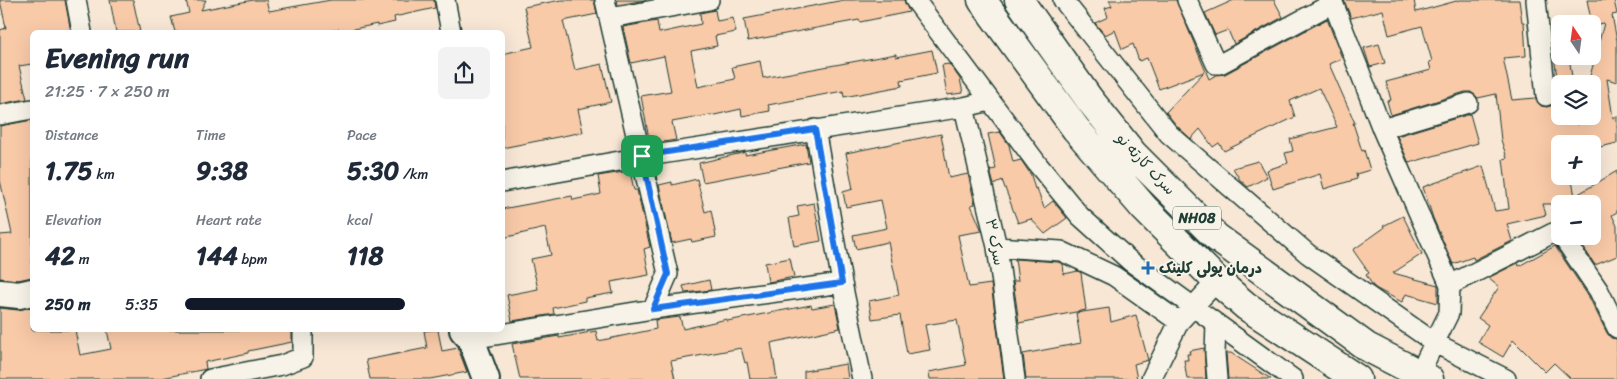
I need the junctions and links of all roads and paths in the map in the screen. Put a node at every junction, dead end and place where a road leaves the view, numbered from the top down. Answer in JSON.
{"nodes":[{"id":1,"x":76,"y":0,"type":"edge"},
{"id":2,"x":445,"y":0,"type":"edge"},
{"id":3,"x":709,"y":0,"type":"edge"},
{"id":4,"x":916,"y":0,"type":"edge"},
{"id":5,"x":982,"y":0,"type":"edge"},
{"id":6,"x":1020,"y":0,"type":"edge"},
{"id":7,"x":1063,"y":0,"type":"edge"},
{"id":8,"x":1187,"y":0,"type":"edge"},
{"id":9,"x":1536,"y":0,"type":"edge"},
{"id":10,"x":1332,"y":2,"type":"edge"},
{"id":11,"x":608,"y":9,"type":"edge"},
{"id":12,"x":82,"y":30,"type":"edge"},
{"id":13,"x":451,"y":30,"type":"edge"},
{"id":14,"x":1546,"y":96,"type":"dead end"},
{"id":15,"x":990,"y":101,"type":"junction"},
{"id":16,"x":1468,"y":103,"type":"dead end"},
{"id":17,"x":964,"y":107,"type":"junction"},
{"id":18,"x":30,"y":109,"type":"edge"},
{"id":19,"x":0,"y":115,"type":"edge"},
{"id":20,"x":815,"y":129,"type":"junction"},
{"id":21,"x":1382,"y":129,"type":"junction"},
{"id":22,"x":642,"y":156,"type":"junction"},
{"id":23,"x":505,"y":181,"type":"edge"},
{"id":24,"x":1551,"y":234,"type":"edge"},
{"id":25,"x":1568,"y":245,"type":"edge"},
{"id":26,"x":997,"y":247,"type":"junction"},
{"id":27,"x":1217,"y":281,"type":"junction"},
{"id":28,"x":842,"y":283,"type":"junction"},
{"id":29,"x":1450,"y":285,"type":"junction"},
{"id":30,"x":30,"y":292,"type":"edge"},
{"id":31,"x":0,"y":293,"type":"edge"},
{"id":32,"x":1193,"y":307,"type":"junction"},
{"id":33,"x":653,"y":309,"type":"junction"},
{"id":34,"x":1179,"y":322,"type":"junction"},
{"id":35,"x":1216,"y":323,"type":"junction"},
{"id":36,"x":1617,"y":328,"type":"edge"},
{"id":37,"x":505,"y":329,"type":"edge"},
{"id":38,"x":303,"y":332,"type":"edge"},
{"id":39,"x":482,"y":332,"type":"edge"},
{"id":40,"x":467,"y":334,"type":"edge"},
{"id":41,"x":1435,"y":343,"type":"junction"},
{"id":42,"x":1367,"y":347,"type":"junction"},
{"id":43,"x":1353,"y":377,"type":"edge"},
{"id":44,"x":1424,"y":377,"type":"edge"},
{"id":45,"x":210,"y":379,"type":"edge"},
{"id":46,"x":486,"y":379,"type":"edge"},
{"id":47,"x":862,"y":379,"type":"edge"},
{"id":48,"x":1015,"y":379,"type":"edge"},
{"id":49,"x":1150,"y":379,"type":"edge"},
{"id":50,"x":1218,"y":379,"type":"edge"},
{"id":51,"x":1293,"y":379,"type":"edge"},
{"id":52,"x":1506,"y":379,"type":"edge"}],
"edges":[{"from":1,"to":12,"type":"street"},
{"from":2,"to":13,"type":"street"},
{"from":3,"to":11,"type":"street"},
{"from":4,"to":15,"type":"street"},
{"from":5,"to":27,"type":"highway","name":"سرک کارته نو","number":"NH08"},
{"from":6,"to":42,"type":"highway","name":"سرک کارته نو","number":"NH08"},
{"from":7,"to":41,"type":"street"},
{"from":8,"to":10,"type":"street"},
{"from":9,"to":14,"type":"street"},
{"from":10,"to":21,"type":"street"},
{"from":11,"to":22,"type":"street"},
{"from":15,"to":17,"type":"street"},
{"from":15,"to":32,"type":"street"},
{"from":16,"to":21,"type":"street"},
{"from":17,"to":20,"type":"street"},
{"from":17,"to":26,"type":"street","name":"سرک ۳"},
{"from":18,"to":19,"type":"street"},
{"from":20,"to":22,"type":"street"},
{"from":20,"to":28,"type":"street"},
{"from":21,"to":29,"type":"street"},
{"from":22,"to":23,"type":"street"},
{"from":22,"to":33,"type":"street"},
{"from":24,"to":29,"type":"street"},
{"from":25,"to":36,"type":"street"},
{"from":26,"to":34,"type":"street"},
{"from":26,"to":48,"type":"street","name":"سرک ۳"},
{"from":27,"to":32,"type":"street"},
{"from":27,"to":43,"type":"highway","name":"سرک کارته نو","number":"NH08"},
{"from":28,"to":33,"type":"street"},
{"from":28,"to":47,"type":"street"},
{"from":29,"to":41,"type":"street"},
{"from":30,"to":31,"type":"street"},
{"from":32,"to":34,"type":"street"},
{"from":32,"to":35,"type":"street"},
{"from":33,"to":37,"type":"street"},
{"from":34,"to":49,"type":"street"},
{"from":35,"to":50,"type":"street"},
{"from":35,"to":51,"type":"street"},
{"from":38,"to":45,"type":"street"},
{"from":39,"to":40,"type":"street"},
{"from":40,"to":46,"type":"street"},
{"from":41,"to":44,"type":"street"},
{"from":41,"to":52,"type":"street"},
{"from":42,"to":43,"type":"highway"},
{"from":42,"to":44,"type":"highway","name":"سرک کارته نو","number":"NH08"}]}
